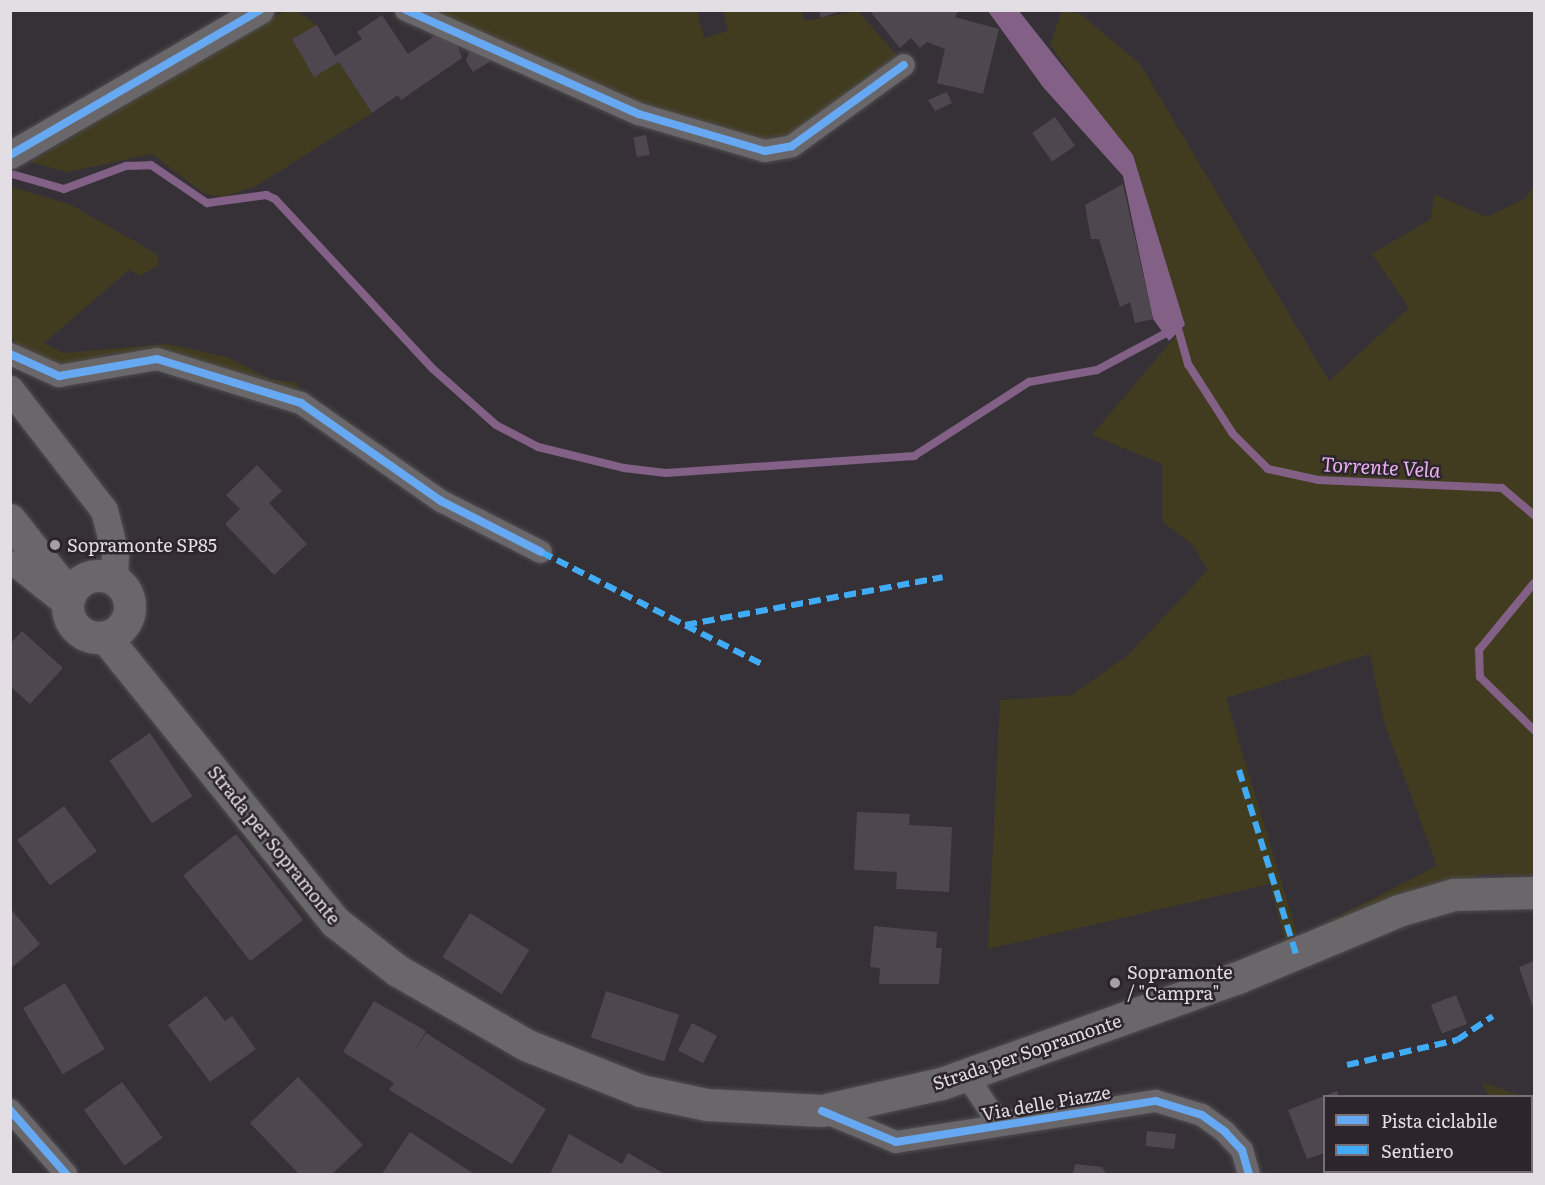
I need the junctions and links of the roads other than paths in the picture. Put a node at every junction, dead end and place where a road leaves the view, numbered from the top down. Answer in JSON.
{"nodes":[{"id":1,"x":260,"y":10,"type":"edge"},
{"id":2,"x":406,"y":10,"type":"edge"},
{"id":3,"x":904,"y":65,"type":"dead end"},
{"id":4,"x":10,"y":155,"type":"edge"},
{"id":5,"x":10,"y":354,"type":"edge"},
{"id":6,"x":10,"y":389,"type":"edge"},
{"id":7,"x":10,"y":520,"type":"edge"},
{"id":8,"x":541,"y":552,"type":"dead end"},
{"id":9,"x":10,"y":562,"type":"edge"},
{"id":10,"x":114,"y":579,"type":"junction"},
{"id":11,"x":69,"y":602,"type":"junction"},
{"id":12,"x":106,"y":638,"type":"junction"},
{"id":13,"x":1534,"y":893,"type":"edge"},
{"id":14,"x":967,"y":1076,"type":"junction"},
{"id":15,"x":10,"y":1110,"type":"edge"},
{"id":16,"x":822,"y":1111,"type":"junction"},
{"id":17,"x":1039,"y":1123,"type":"junction"},
{"id":18,"x":66,"y":1174,"type":"edge"},
{"id":19,"x":1250,"y":1174,"type":"edge"}],
"edges":[{"from":1,"to":4,"type":"street"},
{"from":2,"to":3,"type":"street"},
{"from":5,"to":8,"type":"street"},
{"from":6,"to":10,"type":"street"},
{"from":7,"to":11,"type":"main road"},
{"from":9,"to":11,"type":"street"},
{"from":10,"to":11,"type":"main road"},
{"from":10,"to":12,"type":"main road"},
{"from":11,"to":12,"type":"main road"},
{"from":12,"to":16,"type":"main road","name":"Strada per Sopramonte"},
{"from":13,"to":14,"type":"main road","name":"Strada per Sopramonte"},
{"from":14,"to":16,"type":"main road","name":"Strada per Sopramonte"},
{"from":14,"to":17,"type":"street","name":"Via delle Piazze"},
{"from":15,"to":18,"type":"street"},
{"from":16,"to":17,"type":"street","name":"Via delle Piazze"},
{"from":17,"to":19,"type":"street","name":"Via delle Piazze"}]}
